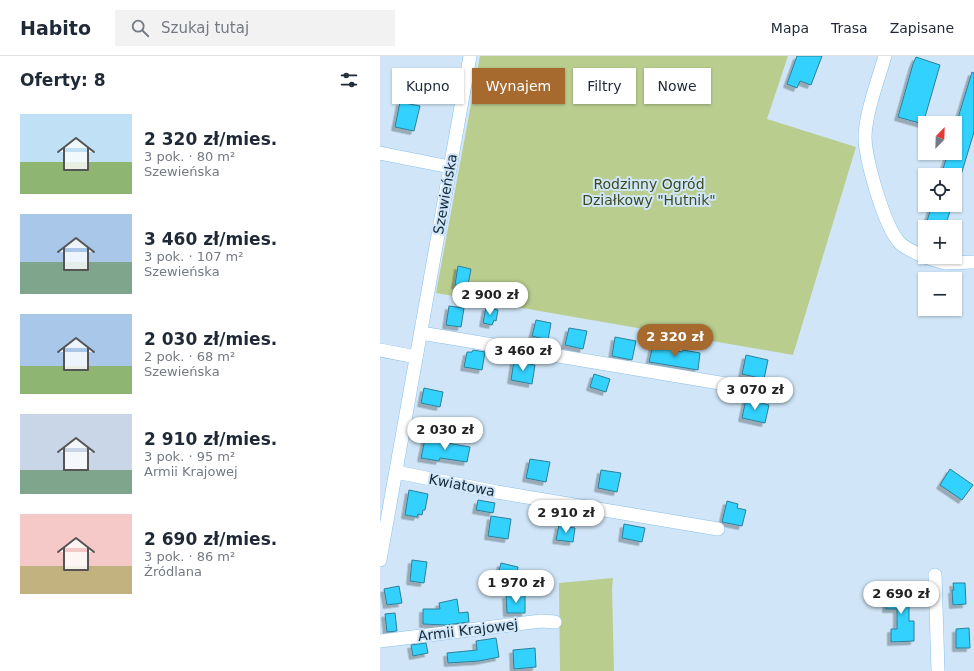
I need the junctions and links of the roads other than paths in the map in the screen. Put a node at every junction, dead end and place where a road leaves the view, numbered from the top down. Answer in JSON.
{"nodes":[{"id":1,"x":470,"y":56,"type":"edge"},
{"id":2,"x":885,"y":56,"type":"edge"},
{"id":3,"x":380,"y":153,"type":"edge"},
{"id":4,"x":450,"y":168,"type":"junction"},
{"id":5,"x":918,"y":253,"type":"edge"},
{"id":6,"x":962,"y":262,"type":"edge"},
{"id":7,"x":974,"y":262,"type":"edge"},
{"id":8,"x":421,"y":333,"type":"junction"},
{"id":9,"x":380,"y":350,"type":"edge"},
{"id":10,"x":416,"y":357,"type":"junction"},
{"id":11,"x":756,"y":389,"type":"dead end"},
{"id":12,"x":396,"y":472,"type":"junction"},
{"id":13,"x":385,"y":502,"type":"edge"},
{"id":14,"x":718,"y":529,"type":"dead end"},
{"id":15,"x":380,"y":560,"type":"edge"},
{"id":16,"x":935,"y":575,"type":"dead end"},
{"id":17,"x":555,"y":622,"type":"dead end"},
{"id":18,"x":380,"y":641,"type":"edge"},
{"id":19,"x":938,"y":671,"type":"edge"}],
"edges":[{"from":1,"to":4,"type":"street","name":"Szewieńska"},
{"from":2,"to":5,"type":"street"},
{"from":3,"to":4,"type":"street"},
{"from":4,"to":8,"type":"street","name":"Szewieńska"},
{"from":6,"to":7,"type":"street"},
{"from":8,"to":10,"type":"street","name":"Szewieńska"},
{"from":8,"to":11,"type":"street"},
{"from":9,"to":10,"type":"street"},
{"from":10,"to":12,"type":"street","name":"Szewieńska"},
{"from":12,"to":13,"type":"street","name":"Szewieńska"},
{"from":12,"to":14,"type":"street","name":"Kwiatowa"},
{"from":13,"to":15,"type":"street","name":"Szewieńska"},
{"from":16,"to":19,"type":"street"},
{"from":17,"to":18,"type":"street","name":"Armii Krajowej"}]}
